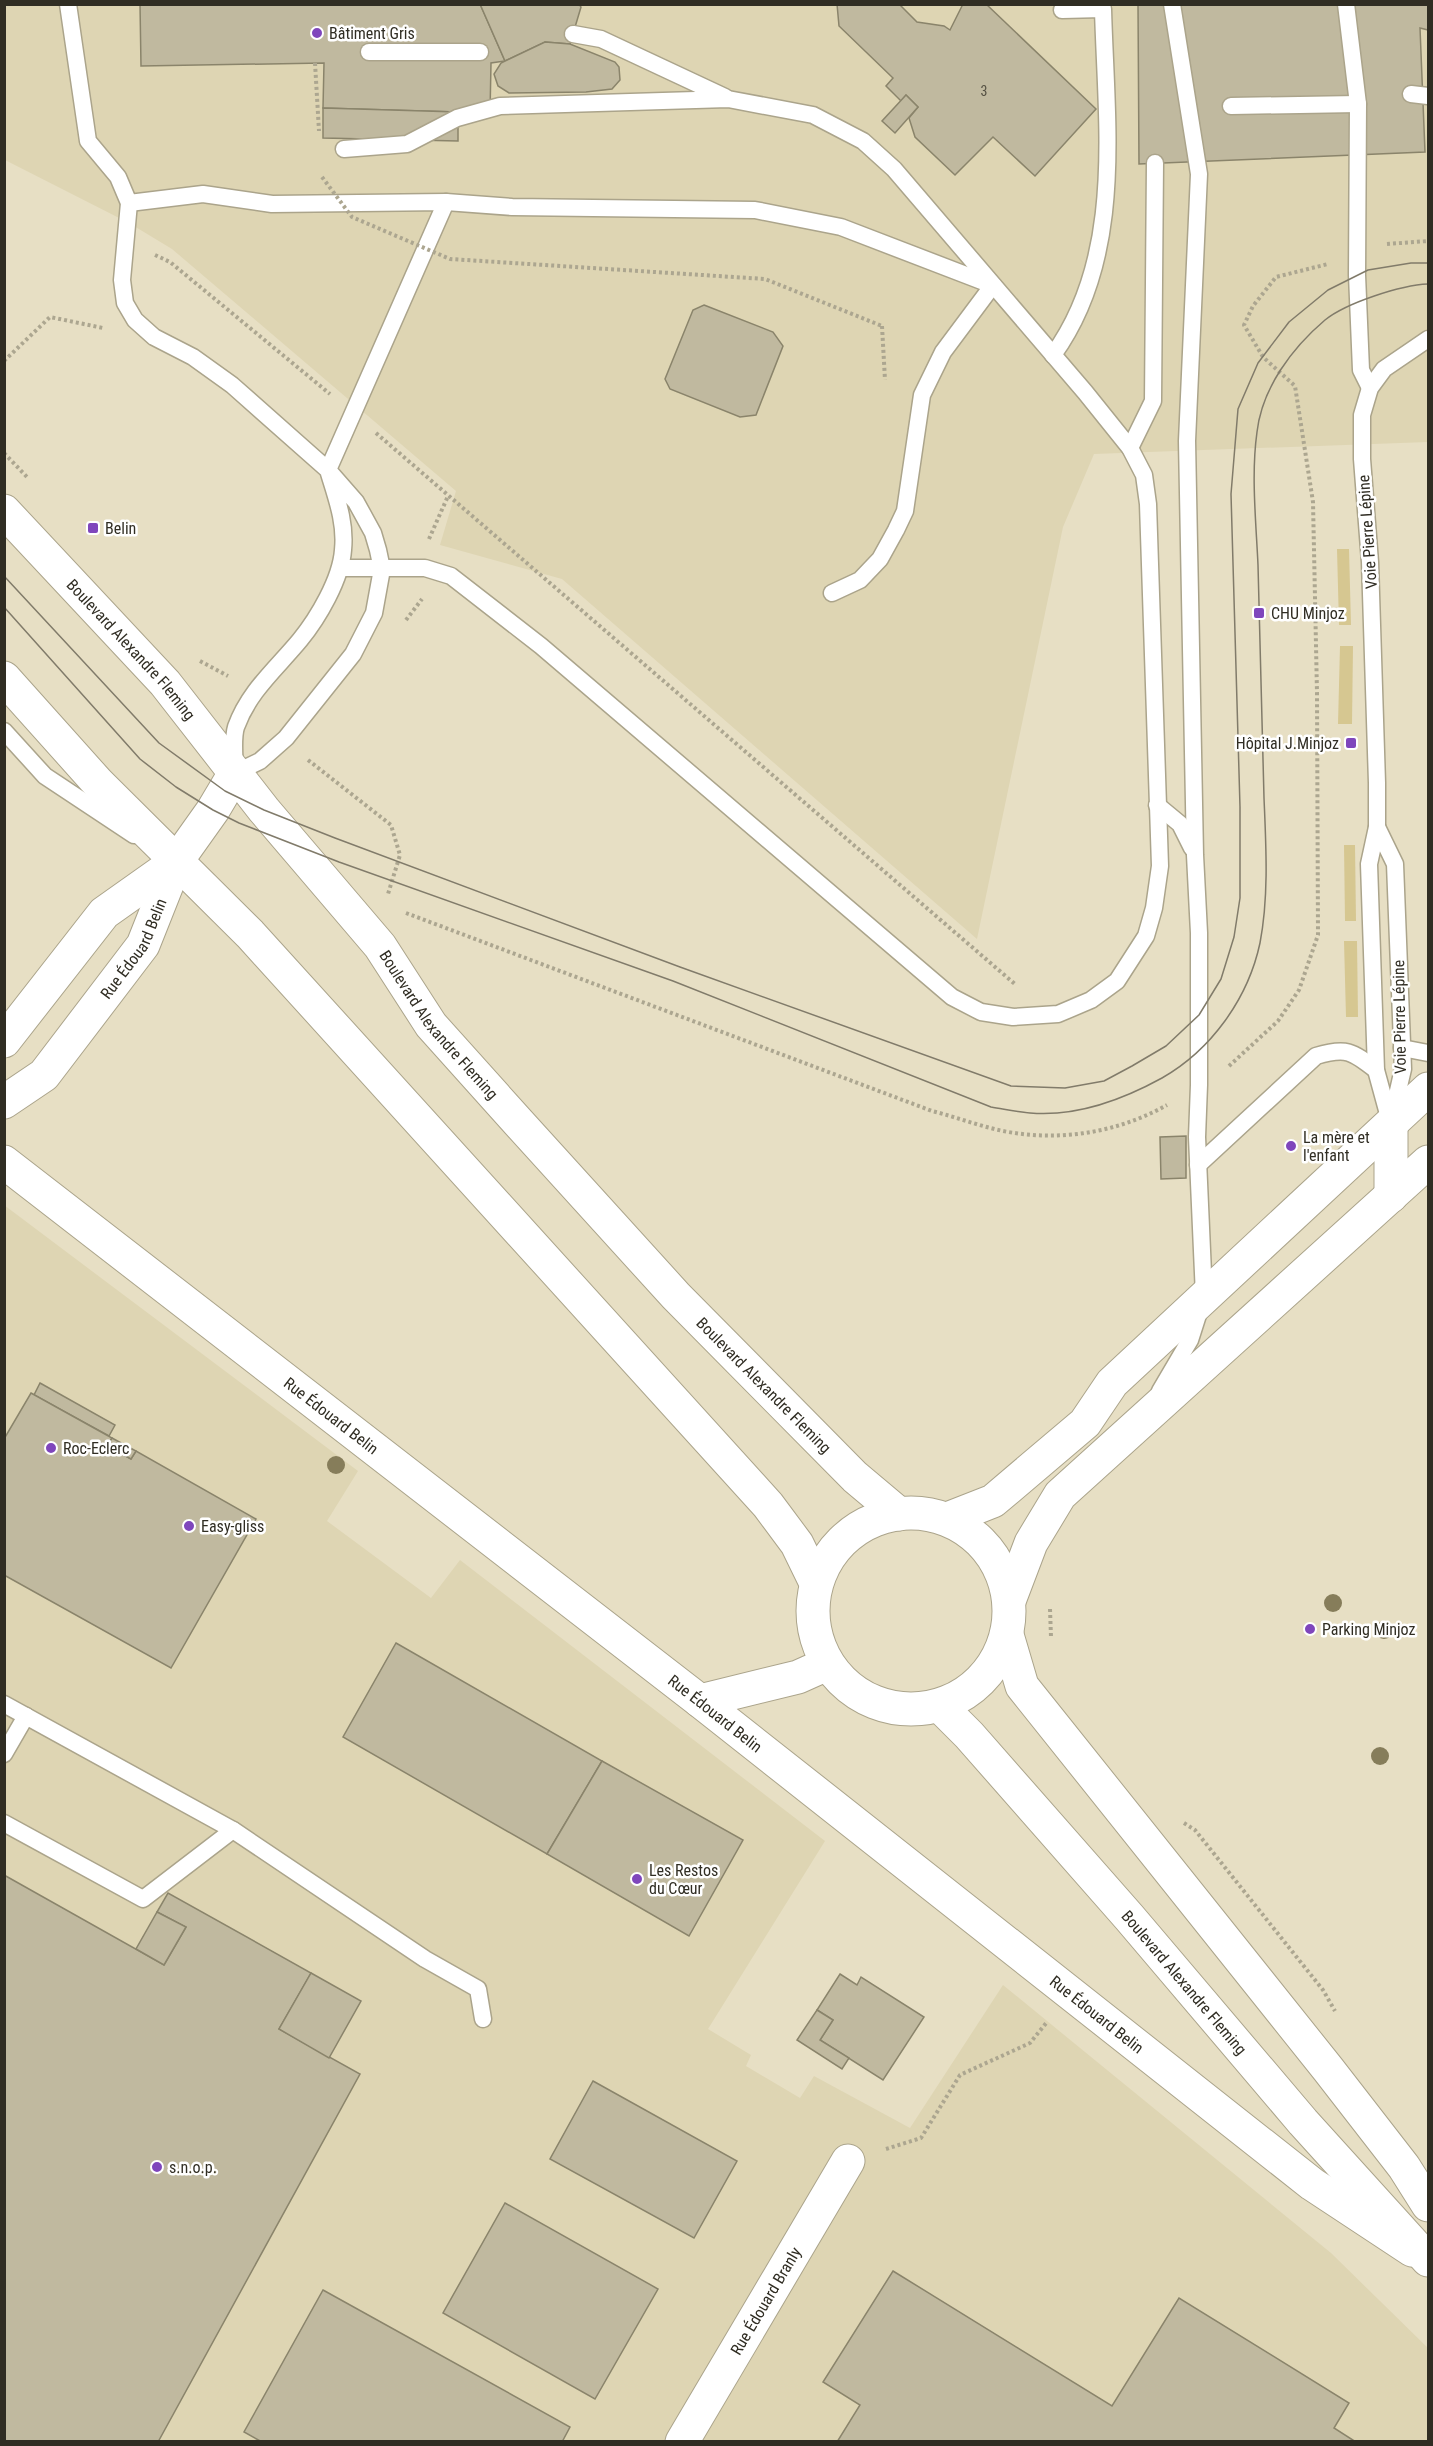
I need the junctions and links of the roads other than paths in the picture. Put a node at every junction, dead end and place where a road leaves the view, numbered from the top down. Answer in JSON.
{"nodes":[{"id":1,"x":68,"y":4,"type":"edge"},
{"id":2,"x":1172,"y":4,"type":"edge"},
{"id":3,"x":1346,"y":4,"type":"edge"},
{"id":4,"x":1062,"y":10,"type":"dead end"},
{"id":5,"x":573,"y":34,"type":"dead end"},
{"id":6,"x":369,"y":52,"type":"dead end"},
{"id":7,"x":480,"y":52,"type":"dead end"},
{"id":8,"x":1411,"y":93,"type":"dead end"},
{"id":9,"x":1428,"y":96,"type":"edge"},
{"id":10,"x":728,"y":99,"type":"junction"},
{"id":11,"x":1358,"y":104,"type":"junction"},
{"id":12,"x":1231,"y":106,"type":"dead end"},
{"id":13,"x":344,"y":149,"type":"dead end"},
{"id":14,"x":1155,"y":163,"type":"dead end"},
{"id":15,"x":446,"y":202,"type":"junction"},
{"id":16,"x":129,"y":203,"type":"junction"},
{"id":17,"x":993,"y":285,"type":"junction"},
{"id":18,"x":1428,"y":339,"type":"edge"},
{"id":19,"x":1053,"y":355,"type":"junction"},
{"id":20,"x":1370,"y":388,"type":"junction"},
{"id":21,"x":1130,"y":448,"type":"junction"},
{"id":22,"x":328,"y":470,"type":"junction"},
{"id":23,"x":4,"y":511,"type":"edge"},
{"id":24,"x":341,"y":568,"type":"junction"},
{"id":25,"x":382,"y":569,"type":"junction"},
{"id":26,"x":832,"y":593,"type":"dead end"},
{"id":27,"x":4,"y":678,"type":"edge"},
{"id":28,"x":4,"y":731,"type":"edge"},
{"id":29,"x":235,"y":773,"type":"junction"},
{"id":30,"x":1157,"y":805,"type":"junction"},
{"id":31,"x":1377,"y":827,"type":"junction"},
{"id":32,"x":1195,"y":855,"type":"junction"},
{"id":33,"x":176,"y":862,"type":"junction"},
{"id":34,"x":4,"y":1041,"type":"edge"},
{"id":35,"x":1402,"y":1048,"type":"junction"},
{"id":36,"x":1428,"y":1053,"type":"edge"},
{"id":37,"x":1376,"y":1070,"type":"junction"},
{"id":38,"x":1428,"y":1089,"type":"edge"},
{"id":39,"x":4,"y":1102,"type":"edge"},
{"id":40,"x":1391,"y":1125,"type":"junction"},
{"id":41,"x":4,"y":1162,"type":"edge"},
{"id":42,"x":1428,"y":1162,"type":"edge"},
{"id":43,"x":1198,"y":1165,"type":"junction"},
{"id":44,"x":1391,"y":1196,"type":"junction"},
{"id":45,"x":1204,"y":1296,"type":"junction"},
{"id":46,"x":1146,"y":1415,"type":"junction"},
{"id":47,"x":899,"y":1514,"type":"junction"},
{"id":48,"x":947,"y":1519,"type":"junction"},
{"id":49,"x":816,"y":1583,"type":"junction"},
{"id":50,"x":1009,"y":1601,"type":"junction"},
{"id":51,"x":1007,"y":1635,"type":"junction"},
{"id":52,"x":826,"y":1664,"type":"junction"},
{"id":53,"x":700,"y":1701,"type":"junction"},
{"id":54,"x":4,"y":1704,"type":"edge"},
{"id":55,"x":940,"y":1706,"type":"junction"},
{"id":56,"x":26,"y":1716,"type":"junction"},
{"id":57,"x":4,"y":1754,"type":"edge"},
{"id":58,"x":4,"y":1822,"type":"edge"},
{"id":59,"x":234,"y":1830,"type":"junction"},
{"id":60,"x":483,"y":2019,"type":"dead end"},
{"id":61,"x":848,"y":2161,"type":"dead end"},
{"id":62,"x":1428,"y":2205,"type":"edge"},
{"id":63,"x":1428,"y":2260,"type":"edge"},
{"id":64,"x":682,"y":2442,"type":"edge"}],
"edges":[{"from":1,"to":16,"type":"lane"},
{"from":2,"to":32,"type":"lane"},
{"from":3,"to":11,"type":"lane"},
{"from":4,"to":19,"type":"lane"},
{"from":5,"to":10,"type":"lane"},
{"from":6,"to":7,"type":"lane"},
{"from":8,"to":9,"type":"lane"},
{"from":10,"to":13,"type":"lane"},
{"from":10,"to":17,"type":"lane"},
{"from":11,"to":12,"type":"lane"},
{"from":11,"to":20,"type":"lane"},
{"from":14,"to":21,"type":"lane"},
{"from":15,"to":16,"type":"lane"},
{"from":15,"to":17,"type":"lane"},
{"from":15,"to":22,"type":"lane"},
{"from":16,"to":22,"type":"lane"},
{"from":17,"to":19,"type":"lane"},
{"from":17,"to":26,"type":"lane"},
{"from":18,"to":20,"type":"lane","name":"Voie Pierre Lépine"},
{"from":19,"to":21,"type":"lane"},
{"from":20,"to":31,"type":"lane","name":"Voie Pierre Lépine"},
{"from":21,"to":30,"type":"lane"},
{"from":22,"to":24,"type":"lane"},
{"from":22,"to":25,"type":"lane"},
{"from":23,"to":29,"type":"street","name":"Boulevard Alexandre Fleming"},
{"from":24,"to":25,"type":"lane"},
{"from":24,"to":29,"type":"lane"},
{"from":25,"to":29,"type":"lane"},
{"from":25,"to":30,"type":"lane"},
{"from":27,"to":33,"type":"street"},
{"from":28,"to":33,"type":"lane"},
{"from":29,"to":33,"type":"street","name":"Rue Édouard Belin"},
{"from":29,"to":47,"type":"street","name":"Boulevard Alexandre Fleming"},
{"from":30,"to":32,"type":"lane"},
{"from":31,"to":35,"type":"lane","name":"Voie Pierre Lépine"},
{"from":31,"to":37,"type":"lane","name":"Voie Pierre Lépine"},
{"from":32,"to":43,"type":"lane"},
{"from":33,"to":34,"type":"street"},
{"from":33,"to":39,"type":"street","name":"Rue Édouard Belin"},
{"from":33,"to":49,"type":"street"},
{"from":35,"to":36,"type":"lane"},
{"from":35,"to":40,"type":"lane","name":"Voie Pierre Lépine"},
{"from":37,"to":40,"type":"lane","name":"Voie Pierre Lépine"},
{"from":37,"to":43,"type":"lane"},
{"from":38,"to":40,"type":"street"},
{"from":40,"to":44,"type":"street"},
{"from":40,"to":45,"type":"street"},
{"from":41,"to":53,"type":"street","name":"Rue Édouard Belin"},
{"from":42,"to":44,"type":"street"},
{"from":43,"to":45,"type":"lane"},
{"from":44,"to":46,"type":"street"},
{"from":45,"to":46,"type":"lane"},
{"from":45,"to":48,"type":"street"},
{"from":46,"to":50,"type":"street"},
{"from":47,"to":48,"type":"street"},
{"from":47,"to":49,"type":"street"},
{"from":48,"to":50,"type":"street"},
{"from":49,"to":52,"type":"street"},
{"from":50,"to":51,"type":"street"},
{"from":51,"to":55,"type":"street"},
{"from":51,"to":62,"type":"street"},
{"from":52,"to":53,"type":"street"},
{"from":52,"to":55,"type":"street"},
{"from":53,"to":63,"type":"street","name":"Rue Édouard Belin"},
{"from":54,"to":56,"type":"lane"},
{"from":55,"to":63,"type":"street","name":"Boulevard Alexandre Fleming"},
{"from":56,"to":57,"type":"lane"},
{"from":56,"to":59,"type":"lane"},
{"from":58,"to":59,"type":"lane"},
{"from":59,"to":60,"type":"lane"},
{"from":61,"to":64,"type":"street","name":"Rue Édouard Branly"}]}
